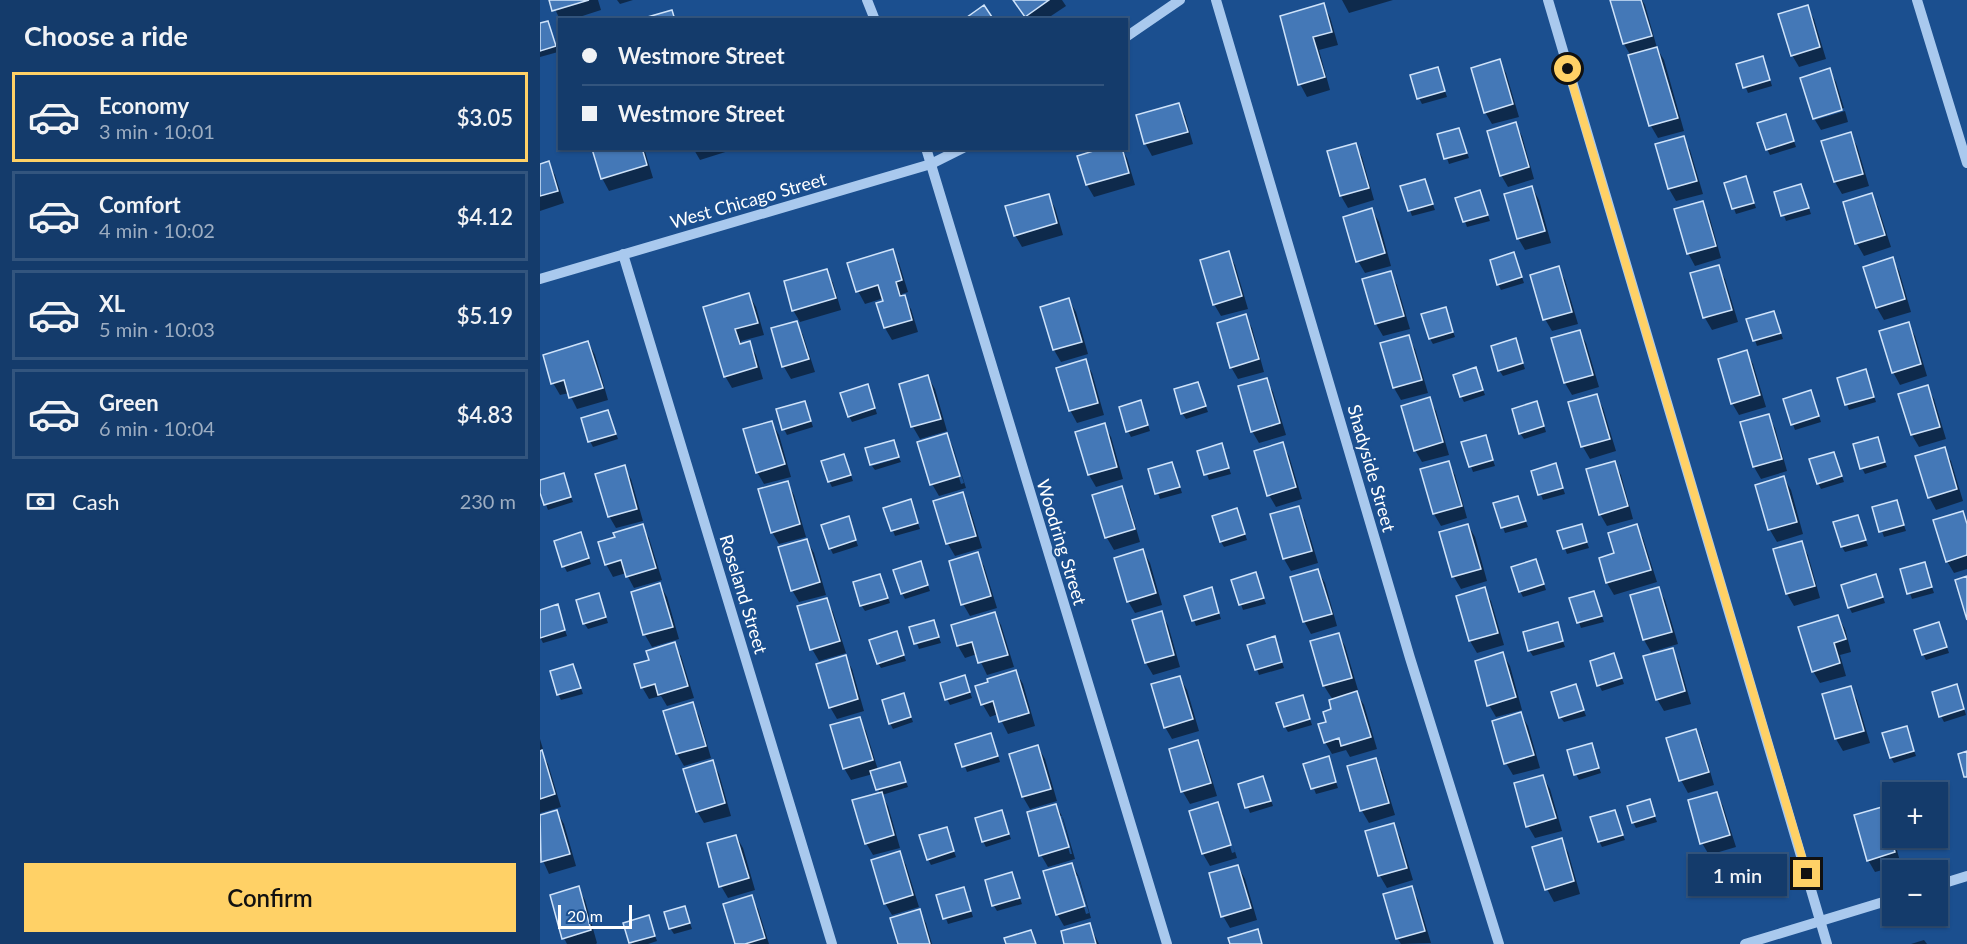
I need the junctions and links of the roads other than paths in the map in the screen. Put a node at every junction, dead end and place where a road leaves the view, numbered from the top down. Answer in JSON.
{"nodes":[{"id":1,"x":867,"y":0,"type":"edge"},
{"id":2,"x":1180,"y":0,"type":"edge"},
{"id":3,"x":1216,"y":0,"type":"edge"},
{"id":4,"x":1548,"y":0,"type":"edge"},
{"id":5,"x":1917,"y":0,"type":"edge"},
{"id":6,"x":874,"y":18,"type":"edge"},
{"id":7,"x":1128,"y":36,"type":"edge"},
{"id":8,"x":927,"y":150,"type":"edge"},
{"id":9,"x":959,"y":150,"type":"edge"},
{"id":10,"x":1967,"y":163,"type":"edge"},
{"id":11,"x":931,"y":164,"type":"junction"},
{"id":12,"x":623,"y":254,"type":"junction"},
{"id":13,"x":540,"y":279,"type":"edge"},
{"id":14,"x":1967,"y":876,"type":"edge"},
{"id":15,"x":1948,"y":882,"type":"edge"},
{"id":16,"x":1882,"y":902,"type":"edge"},
{"id":17,"x":1821,"y":920,"type":"junction"},
{"id":18,"x":832,"y":944,"type":"edge"},
{"id":19,"x":1167,"y":944,"type":"edge"},
{"id":20,"x":1499,"y":944,"type":"edge"},
{"id":21,"x":1745,"y":944,"type":"edge"},
{"id":22,"x":1827,"y":944,"type":"edge"}],
"edges":[{"from":1,"to":6,"type":"street"},
{"from":2,"to":7,"type":"street"},
{"from":3,"to":20,"type":"street","name":"Shadyside Street"},
{"from":4,"to":17,"type":"street"},
{"from":5,"to":10,"type":"street"},
{"from":8,"to":11,"type":"street","name":"Woodring Street"},
{"from":9,"to":11,"type":"street","name":"West Chicago Street"},
{"from":11,"to":12,"type":"street","name":"West Chicago Street"},
{"from":11,"to":19,"type":"street","name":"Woodring Street"},
{"from":12,"to":13,"type":"street","name":"West Chicago Street"},
{"from":12,"to":18,"type":"street","name":"Roseland Street"},
{"from":14,"to":15,"type":"street"},
{"from":16,"to":17,"type":"street"},
{"from":17,"to":21,"type":"street"},
{"from":17,"to":22,"type":"street"}]}
